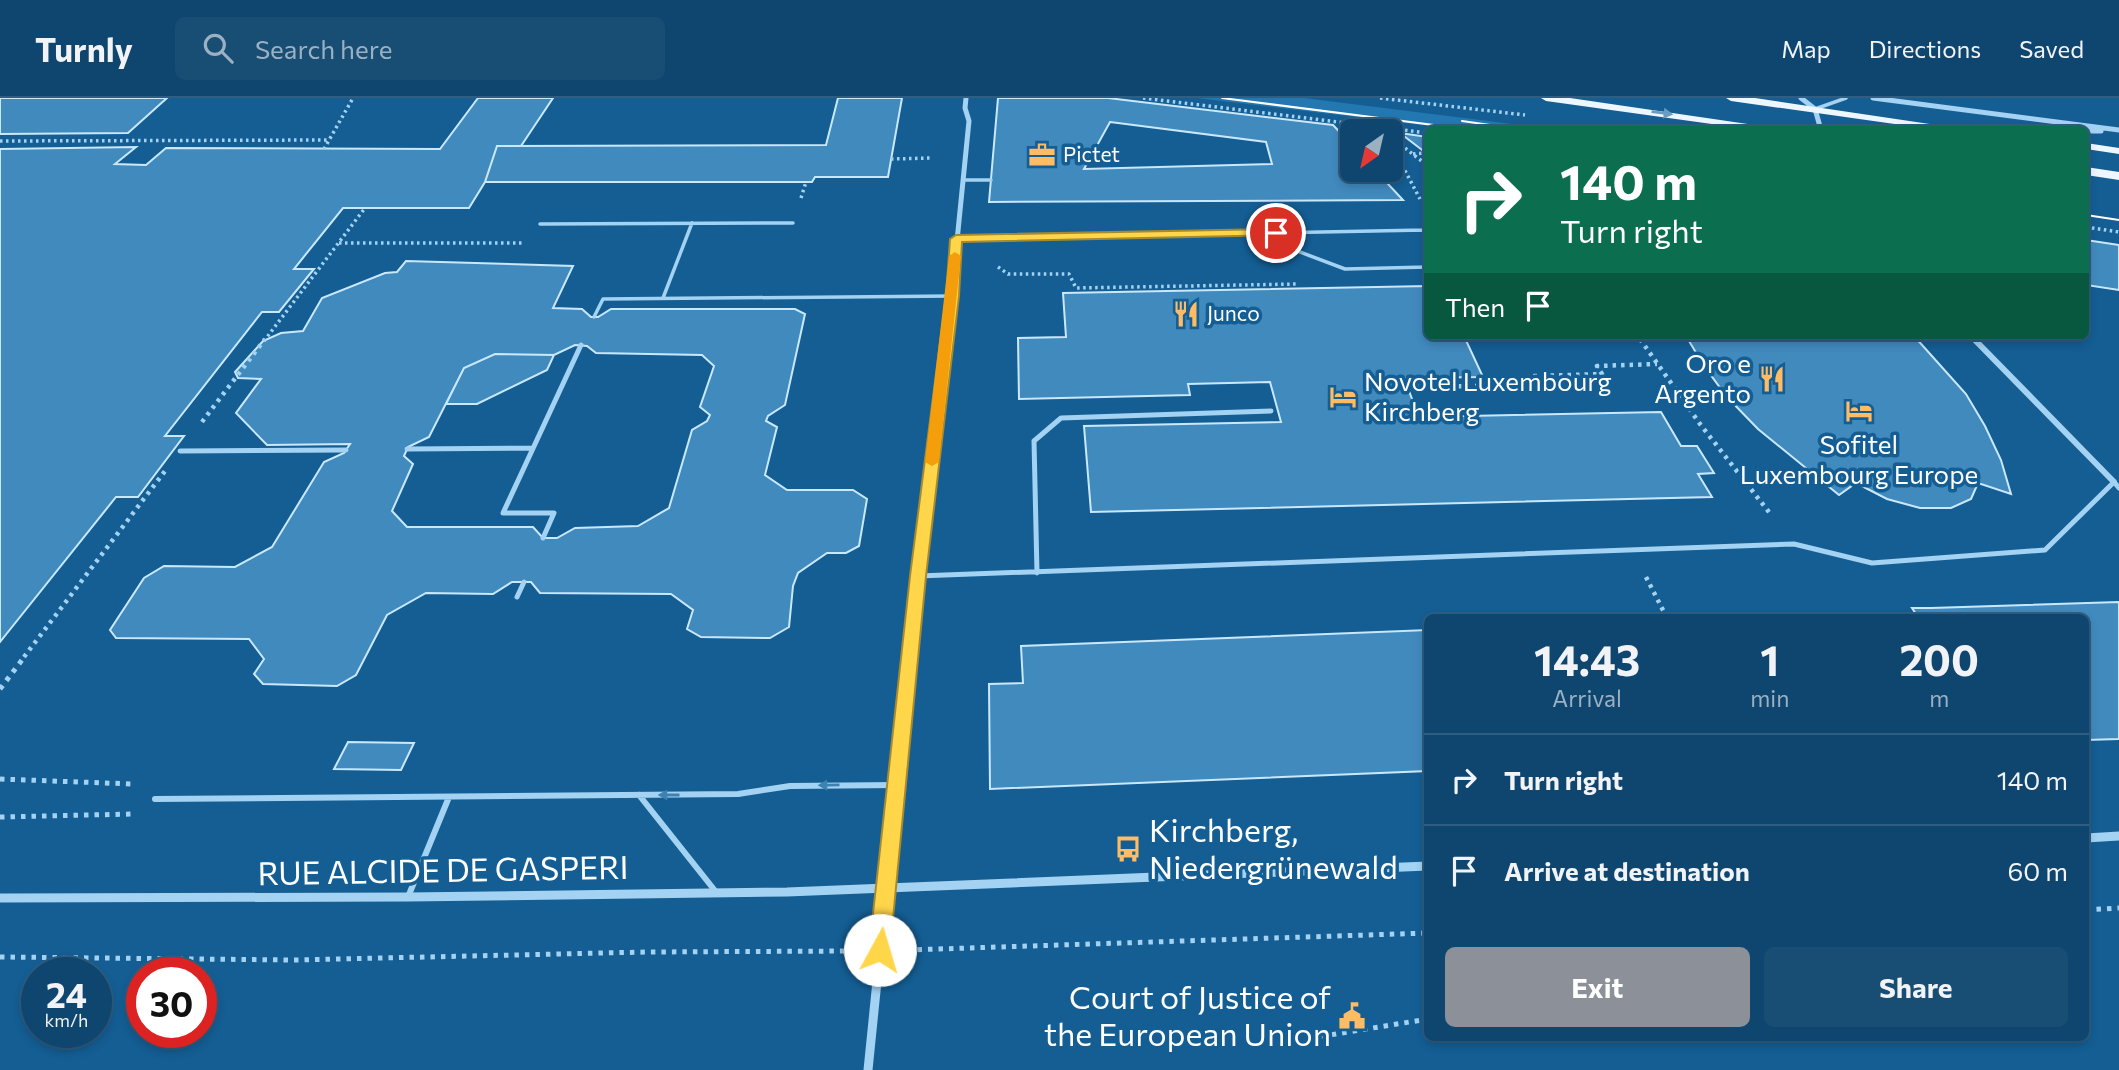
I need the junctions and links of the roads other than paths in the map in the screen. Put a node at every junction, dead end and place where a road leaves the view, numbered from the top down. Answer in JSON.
{"nodes":[{"id":1,"x":966,"y":98,"type":"edge"},
{"id":2,"x":1546,"y":98,"type":"edge"},
{"id":3,"x":1731,"y":98,"type":"edge"},
{"id":4,"x":1801,"y":98,"type":"edge"},
{"id":5,"x":1846,"y":98,"type":"edge"},
{"id":6,"x":1873,"y":98,"type":"edge"},
{"id":7,"x":1815,"y":109,"type":"junction"},
{"id":8,"x":1754,"y":126,"type":"edge"},
{"id":9,"x":1820,"y":126,"type":"edge"},
{"id":10,"x":1936,"y":126,"type":"edge"},
{"id":11,"x":2082,"y":126,"type":"edge"},
{"id":12,"x":2089,"y":127,"type":"edge"},
{"id":13,"x":2089,"y":131,"type":"edge"},
{"id":14,"x":2119,"y":131,"type":"edge"},
{"id":15,"x":2089,"y":146,"type":"edge"},
{"id":16,"x":2119,"y":151,"type":"edge"},
{"id":17,"x":2089,"y":171,"type":"edge"},
{"id":18,"x":2119,"y":176,"type":"edge"},
{"id":19,"x":962,"y":180,"type":"junction"},
{"id":20,"x":991,"y":180,"type":"dead end"},
{"id":21,"x":692,"y":223,"type":"junction"},
{"id":22,"x":793,"y":223,"type":"dead end"},
{"id":23,"x":540,"y":224,"type":"road end"},
{"id":24,"x":1424,"y":228,"type":"edge"},
{"id":25,"x":1252,"y":233,"type":"junction"},
{"id":26,"x":956,"y":239,"type":"junction"},
{"id":27,"x":1424,"y":267,"type":"edge"},
{"id":28,"x":952,"y":296,"type":"junction"},
{"id":29,"x":663,"y":298,"type":"junction"},
{"id":30,"x":594,"y":317,"type":"dead end"},
{"id":31,"x":1975,"y":340,"type":"edge"},
{"id":32,"x":581,"y":345,"type":"dead end"},
{"id":33,"x":1271,"y":411,"type":"dead end"},
{"id":34,"x":533,"y":448,"type":"junction"},
{"id":35,"x":407,"y":449,"type":"dead end"},
{"id":36,"x":346,"y":450,"type":"dead end"},
{"id":37,"x":180,"y":452,"type":"dead end"},
{"id":38,"x":2116,"y":485,"type":"edge"},
{"id":39,"x":543,"y":538,"type":"dead end"},
{"id":40,"x":1037,"y":573,"type":"junction"},
{"id":41,"x":918,"y":576,"type":"junction"},
{"id":42,"x":524,"y":582,"type":"dead end"},
{"id":43,"x":517,"y":597,"type":"dead end"},
{"id":44,"x":897,"y":785,"type":"junction"},
{"id":45,"x":639,"y":795,"type":"junction"},
{"id":46,"x":449,"y":797,"type":"junction"},
{"id":47,"x":155,"y":799,"type":"dead end"},
{"id":48,"x":2119,"y":836,"type":"edge"},
{"id":49,"x":2089,"y":838,"type":"edge"},
{"id":50,"x":1424,"y":866,"type":"edge"},
{"id":51,"x":886,"y":888,"type":"junction"},
{"id":52,"x":716,"y":892,"type":"junction"},
{"id":53,"x":408,"y":897,"type":"junction"},
{"id":54,"x":0,"y":898,"type":"edge"},
{"id":55,"x":867,"y":1070,"type":"edge"}],
"edges":[{"from":1,"to":19,"type":"street"},
{"from":2,"to":8,"type":"main road","one_way":true},
{"from":3,"to":7,"type":"main road"},
{"from":4,"to":7,"type":"street"},
{"from":5,"to":7,"type":"lane"},
{"from":6,"to":11,"type":"street"},
{"from":7,"to":9,"type":"street"},
{"from":7,"to":10,"type":"main road"},
{"from":12,"to":14,"type":"street"},
{"from":13,"to":14,"type":"street"},
{"from":15,"to":16,"type":"main road"},
{"from":17,"to":18,"type":"main road"},
{"from":19,"to":20,"type":"lane"},
{"from":19,"to":26,"type":"street"},
{"from":21,"to":22,"type":"lane"},
{"from":21,"to":23,"type":"lane"},
{"from":21,"to":29,"type":"lane"},
{"from":24,"to":25,"type":"lane"},
{"from":25,"to":26,"type":"lane"},
{"from":25,"to":27,"type":"lane"},
{"from":26,"to":28,"type":"street"},
{"from":28,"to":29,"type":"lane"},
{"from":28,"to":41,"type":"street"},
{"from":29,"to":30,"type":"lane"},
{"from":31,"to":38,"type":"street"},
{"from":32,"to":34,"type":"lane"},
{"from":33,"to":40,"type":"lane"},
{"from":34,"to":35,"type":"lane"},
{"from":34,"to":39,"type":"lane"},
{"from":36,"to":37,"type":"lane"},
{"from":38,"to":40,"type":"lane"},
{"from":40,"to":41,"type":"lane"},
{"from":41,"to":44,"type":"street"},
{"from":42,"to":43,"type":"lane"},
{"from":44,"to":45,"type":"lane","one_way":true},
{"from":44,"to":51,"type":"street"},
{"from":45,"to":46,"type":"lane"},
{"from":45,"to":52,"type":"lane"},
{"from":46,"to":47,"type":"lane"},
{"from":46,"to":53,"type":"lane"},
{"from":48,"to":49,"type":"street"},
{"from":50,"to":51,"type":"street","name":"RUE ALCIDE DE GASPERI"},
{"from":51,"to":52,"type":"street","name":"RUE ALCIDE DE GASPERI"},
{"from":51,"to":55,"type":"street"},
{"from":52,"to":53,"type":"street","name":"RUE ALCIDE DE GASPERI"},
{"from":53,"to":54,"type":"street","name":"RUE ALCIDE DE GASPERI"}]}
